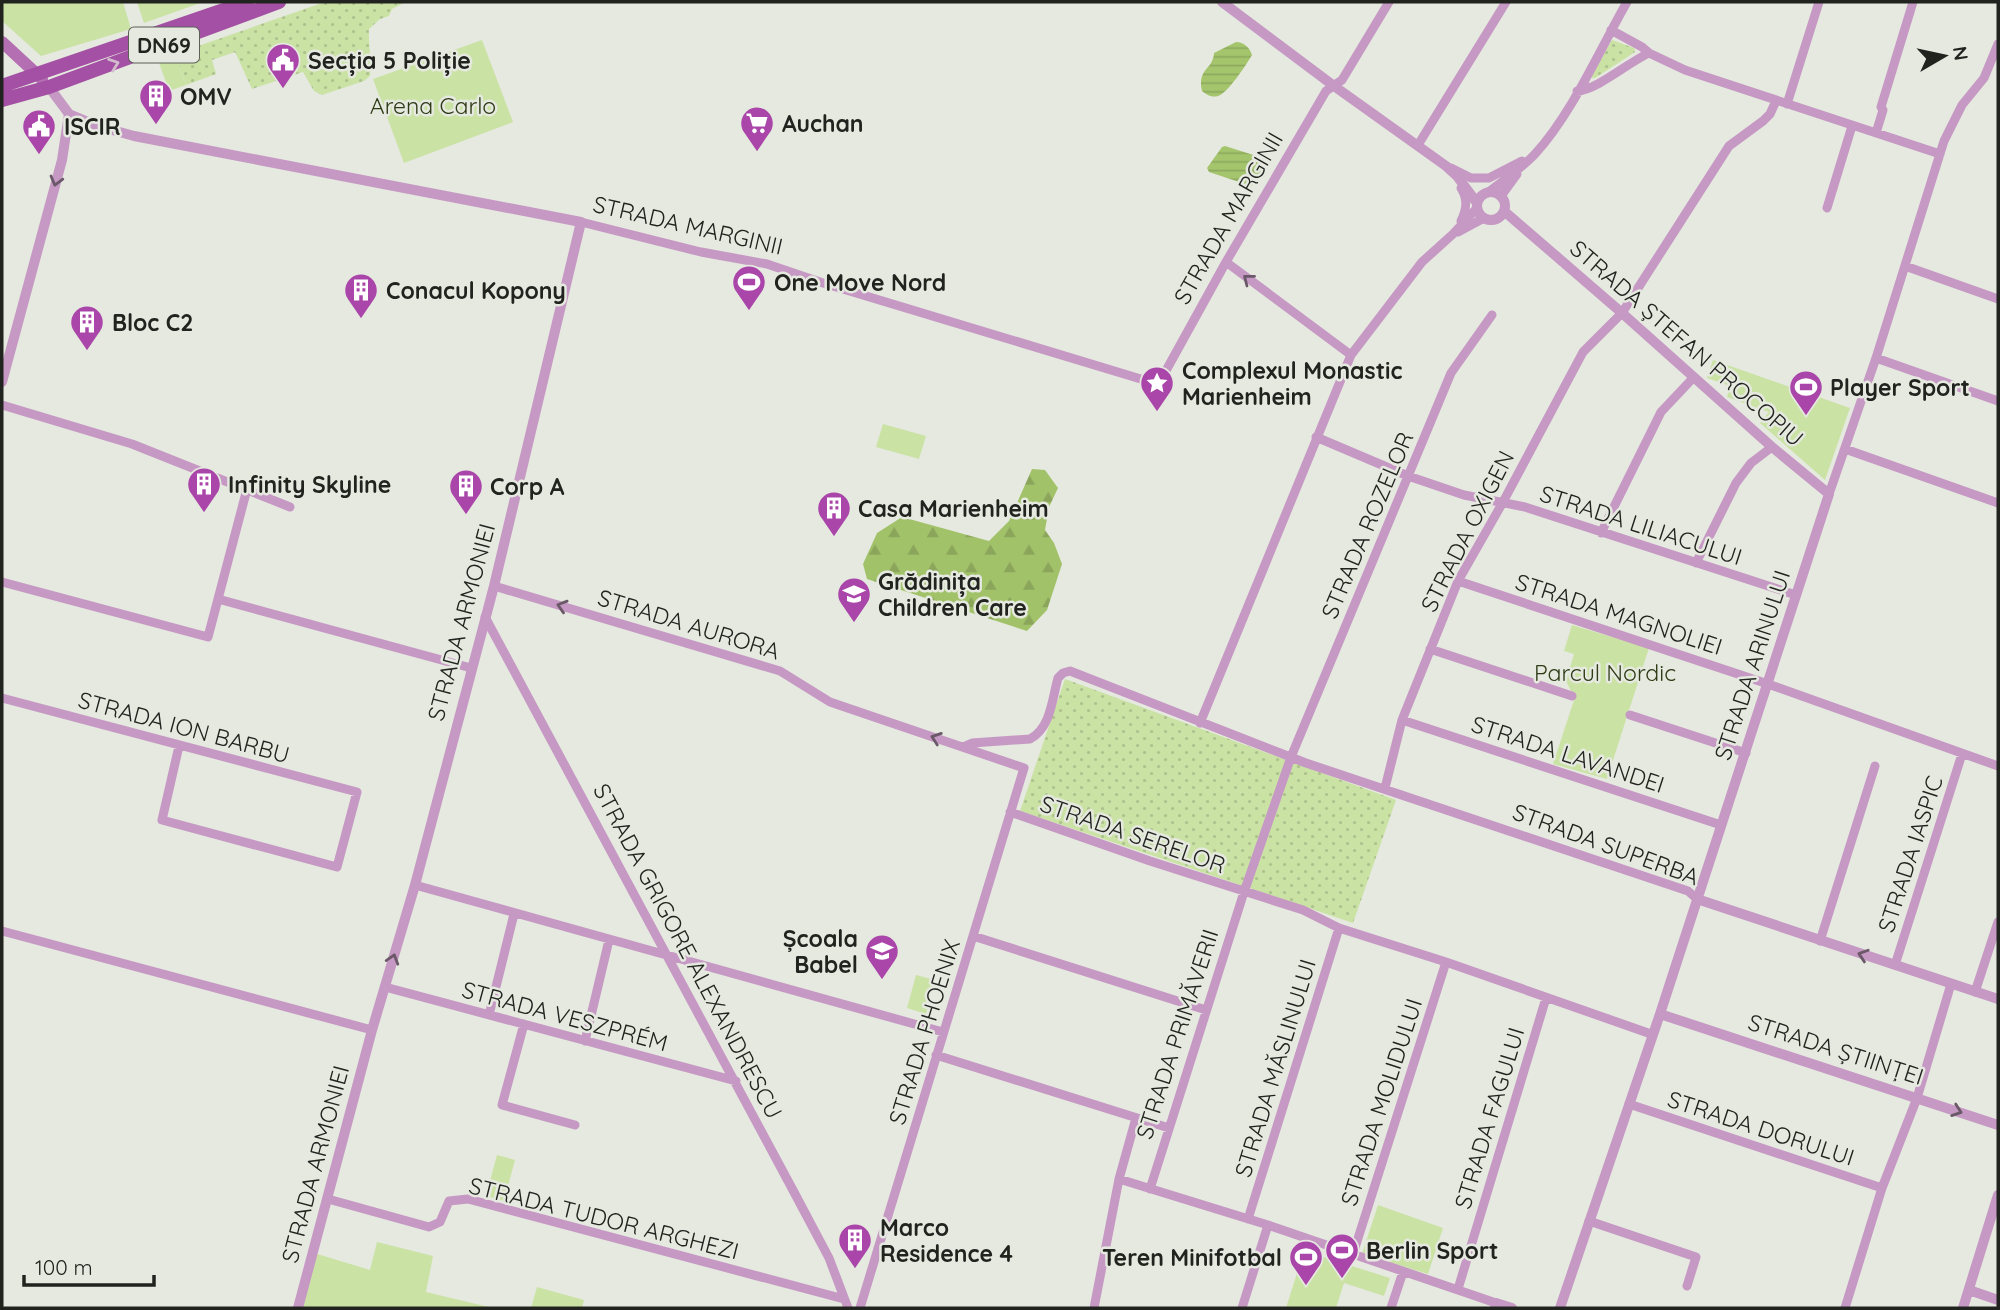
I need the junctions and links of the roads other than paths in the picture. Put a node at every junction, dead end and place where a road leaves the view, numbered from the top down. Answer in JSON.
{"nodes":[{"id":1,"x":247,"y":2,"type":"edge"},
{"id":2,"x":279,"y":2,"type":"edge"},
{"id":3,"x":1222,"y":2,"type":"edge"},
{"id":4,"x":1389,"y":2,"type":"edge"},
{"id":5,"x":1506,"y":2,"type":"edge"},
{"id":6,"x":1627,"y":2,"type":"edge"},
{"id":7,"x":1819,"y":2,"type":"edge"},
{"id":8,"x":1913,"y":2,"type":"edge"},
{"id":9,"x":1920,"y":2,"type":"edge"},
{"id":10,"x":1611,"y":30,"type":"junction"},
{"id":11,"x":2,"y":41,"type":"edge"},
{"id":12,"x":1998,"y":44,"type":"edge"},
{"id":13,"x":1649,"y":53,"type":"junction"},
{"id":14,"x":37,"y":73,"type":"junction"},
{"id":15,"x":2,"y":86,"type":"edge"},
{"id":16,"x":1334,"y":86,"type":"junction"},
{"id":17,"x":50,"y":87,"type":"junction"},
{"id":18,"x":1577,"y":91,"type":"junction"},
{"id":19,"x":2,"y":100,"type":"edge"},
{"id":20,"x":1776,"y":101,"type":"junction"},
{"id":21,"x":1787,"y":104,"type":"junction"},
{"id":22,"x":1883,"y":110,"type":"junction"},
{"id":23,"x":69,"y":114,"type":"junction"},
{"id":24,"x":1853,"y":126,"type":"junction"},
{"id":25,"x":1876,"y":133,"type":"junction"},
{"id":26,"x":1418,"y":145,"type":"junction"},
{"id":27,"x":1535,"y":154,"type":"junction"},
{"id":28,"x":1940,"y":154,"type":"junction"},
{"id":29,"x":1524,"y":164,"type":"junction"},
{"id":30,"x":1447,"y":166,"type":"junction"},
{"id":31,"x":1457,"y":176,"type":"junction"},
{"id":32,"x":1488,"y":192,"type":"junction"},
{"id":33,"x":1502,"y":196,"type":"junction"},
{"id":34,"x":1477,"y":205,"type":"junction"},
{"id":35,"x":1827,"y":208,"type":"dead end"},
{"id":36,"x":1501,"y":215,"type":"junction"},
{"id":37,"x":1484,"y":219,"type":"junction"},
{"id":38,"x":581,"y":222,"type":"junction"},
{"id":39,"x":1453,"y":234,"type":"junction"},
{"id":40,"x":1226,"y":262,"type":"junction"},
{"id":41,"x":1905,"y":266,"type":"junction"},
{"id":42,"x":1998,"y":299,"type":"edge"},
{"id":43,"x":1622,"y":313,"type":"junction"},
{"id":44,"x":1492,"y":315,"type":"dead end"},
{"id":45,"x":1351,"y":355,"type":"junction"},
{"id":46,"x":1876,"y":359,"type":"junction"},
{"id":47,"x":1694,"y":377,"type":"junction"},
{"id":48,"x":2,"y":382,"type":"edge"},
{"id":49,"x":1998,"y":401,"type":"edge"},
{"id":50,"x":2,"y":405,"type":"edge"},
{"id":51,"x":1317,"y":437,"type":"junction"},
{"id":52,"x":1772,"y":447,"type":"junction"},
{"id":53,"x":1845,"y":449,"type":"junction"},
{"id":54,"x":1408,"y":476,"type":"junction"},
{"id":55,"x":247,"y":489,"type":"junction"},
{"id":56,"x":1829,"y":494,"type":"junction"},
{"id":57,"x":1503,"y":502,"type":"junction"},
{"id":58,"x":1998,"y":503,"type":"edge"},
{"id":59,"x":290,"y":507,"type":"dead end"},
{"id":60,"x":1601,"y":533,"type":"junction"},
{"id":61,"x":1696,"y":563,"type":"junction"},
{"id":62,"x":1458,"y":581,"type":"junction"},
{"id":63,"x":2,"y":582,"type":"edge"},
{"id":64,"x":494,"y":586,"type":"junction"},
{"id":65,"x":1796,"y":595,"type":"junction"},
{"id":66,"x":218,"y":599,"type":"junction"},
{"id":67,"x":485,"y":617,"type":"junction"},
{"id":68,"x":1430,"y":649,"type":"junction"},
{"id":69,"x":471,"y":668,"type":"junction"},
{"id":70,"x":1768,"y":684,"type":"junction"},
{"id":71,"x":1572,"y":696,"type":"dead end"},
{"id":72,"x":2,"y":698,"type":"edge"},
{"id":73,"x":1630,"y":715,"type":"dead end"},
{"id":74,"x":1402,"y":720,"type":"junction"},
{"id":75,"x":1200,"y":723,"type":"junction"},
{"id":76,"x":179,"y":746,"type":"junction"},
{"id":77,"x":963,"y":747,"type":"junction"},
{"id":78,"x":1745,"y":753,"type":"junction"},
{"id":79,"x":1962,"y":754,"type":"junction"},
{"id":80,"x":1291,"y":757,"type":"junction"},
{"id":81,"x":1875,"y":766,"type":"dead end"},
{"id":82,"x":1998,"y":766,"type":"edge"},
{"id":83,"x":1024,"y":768,"type":"joint"},
{"id":84,"x":1385,"y":788,"type":"junction"},
{"id":85,"x":1010,"y":812,"type":"junction"},
{"id":86,"x":1721,"y":825,"type":"junction"},
{"id":87,"x":415,"y":885,"type":"junction"},
{"id":88,"x":1244,"y":892,"type":"junction"},
{"id":89,"x":1697,"y":899,"type":"junction"},
{"id":90,"x":514,"y":914,"type":"junction"},
{"id":91,"x":1998,"y":922,"type":"edge"},
{"id":92,"x":1339,"y":928,"type":"junction"},
{"id":93,"x":2,"y":931,"type":"edge"},
{"id":94,"x":973,"y":936,"type":"junction"},
{"id":95,"x":608,"y":940,"type":"junction"},
{"id":96,"x":1820,"y":941,"type":"junction"},
{"id":97,"x":668,"y":956,"type":"junction"},
{"id":98,"x":1446,"y":961,"type":"junction"},
{"id":99,"x":1895,"y":965,"type":"junction"},
{"id":100,"x":1951,"y":984,"type":"junction"},
{"id":101,"x":385,"y":988,"type":"junction"},
{"id":102,"x":1975,"y":992,"type":"junction"},
{"id":103,"x":1546,"y":998,"type":"junction"},
{"id":104,"x":1998,"y":999,"type":"edge"},
{"id":105,"x":1206,"y":1010,"type":"junction"},
{"id":106,"x":1660,"y":1014,"type":"junction"},
{"id":107,"x":489,"y":1015,"type":"junction"},
{"id":108,"x":524,"y":1024,"type":"junction"},
{"id":109,"x":372,"y":1030,"type":"junction"},
{"id":110,"x":943,"y":1032,"type":"junction"},
{"id":111,"x":1651,"y":1034,"type":"junction"},
{"id":112,"x":585,"y":1041,"type":"junction"},
{"id":113,"x":936,"y":1055,"type":"junction"},
{"id":114,"x":736,"y":1081,"type":"junction"},
{"id":115,"x":1917,"y":1098,"type":"junction"},
{"id":116,"x":1629,"y":1104,"type":"junction"},
{"id":117,"x":1136,"y":1118,"type":"junction"},
{"id":118,"x":575,"y":1125,"type":"dead end"},
{"id":119,"x":1998,"y":1125,"type":"edge"},
{"id":120,"x":1169,"y":1128,"type":"junction"},
{"id":121,"x":1119,"y":1179,"type":"junction"},
{"id":122,"x":1882,"y":1188,"type":"junction"},
{"id":123,"x":1150,"y":1189,"type":"junction"},
{"id":124,"x":1998,"y":1195,"type":"edge"},
{"id":125,"x":328,"y":1199,"type":"junction"},
{"id":126,"x":1248,"y":1219,"type":"junction"},
{"id":127,"x":1589,"y":1220,"type":"junction"},
{"id":128,"x":1268,"y":1225,"type":"junction"},
{"id":129,"x":1353,"y":1254,"type":"junction"},
{"id":130,"x":1403,"y":1272,"type":"junction"},
{"id":131,"x":1687,"y":1286,"type":"dead end"},
{"id":132,"x":1458,"y":1289,"type":"junction"},
{"id":133,"x":1969,"y":1290,"type":"junction"},
{"id":134,"x":1998,"y":1300,"type":"edge"},
{"id":135,"x":846,"y":1303,"type":"edge"},
{"id":136,"x":1496,"y":1306,"type":"edge"},
{"id":137,"x":298,"y":1308,"type":"edge"},
{"id":138,"x":860,"y":1308,"type":"edge"},
{"id":139,"x":1094,"y":1308,"type":"edge"},
{"id":140,"x":1242,"y":1308,"type":"edge"},
{"id":141,"x":1391,"y":1308,"type":"edge"},
{"id":142,"x":1512,"y":1308,"type":"edge"},
{"id":143,"x":1560,"y":1308,"type":"edge"},
{"id":144,"x":1844,"y":1308,"type":"edge"},
{"id":145,"x":1963,"y":1308,"type":"edge"}],
"edges":[{"from":1,"to":14,"type":"main road","number":"DN69"},
{"from":17,"to":2,"type":"main road","number":"DN69","one_way":true},
{"from":3,"to":16,"type":"street"},
{"from":4,"to":16,"type":"street","name":"STRADA MARGINII"},
{"from":5,"to":26,"type":"street"},
{"from":6,"to":10,"type":"street"},
{"from":7,"to":21,"type":"street"},
{"from":8,"to":22,"type":"street"},
{"from":9,"to":22,"type":"street"},
{"from":10,"to":13,"type":"street"},
{"from":10,"to":18,"type":"street"},
{"from":11,"to":14,"type":"main road"},
{"from":12,"to":28,"type":"street","name":"STRADA ARINULUI"},
{"from":13,"to":18,"type":"street"},
{"from":13,"to":20,"type":"street"},
{"from":14,"to":15,"type":"main road","number":"DN69"},
{"from":14,"to":17,"type":"main road"},
{"from":16,"to":26,"type":"street"},
{"from":16,"to":40,"type":"street","name":"STRADA MARGINII"},
{"from":17,"to":19,"type":"main road","number":"DN69"},
{"from":17,"to":23,"type":"street"},
{"from":18,"to":27,"type":"street"},
{"from":20,"to":21,"type":"street"},
{"from":20,"to":43,"type":"street","name":"STRADA OXIGEN"},
{"from":21,"to":24,"type":"street"},
{"from":22,"to":25,"type":"street"},
{"from":23,"to":38,"type":"street","name":"STRADA MARGINII"},
{"from":23,"to":48,"type":"street","one_way":true},
{"from":24,"to":25,"type":"street"},
{"from":24,"to":35,"type":"street"},
{"from":25,"to":28,"type":"street"},
{"from":26,"to":30,"type":"street"},
{"from":27,"to":29,"type":"street"},
{"from":27,"to":30,"type":"street"},
{"from":28,"to":41,"type":"street","name":"STRADA ARINULUI"},
{"from":29,"to":32,"type":"street"},
{"from":29,"to":33,"type":"street"},
{"from":30,"to":31,"type":"street"},
{"from":30,"to":39,"type":"street"},
{"from":31,"to":32,"type":"street"},
{"from":31,"to":34,"type":"street"},
{"from":32,"to":33,"type":"street"},
{"from":32,"to":34,"type":"street"},
{"from":33,"to":36,"type":"street"},
{"from":34,"to":37,"type":"street"},
{"from":34,"to":39,"type":"street"},
{"from":36,"to":37,"type":"street"},
{"from":36,"to":43,"type":"street","name":"STRADA ȘTEFAN PROCOPIU"},
{"from":37,"to":39,"type":"street"},
{"from":38,"to":40,"type":"street","name":"STRADA MARGINII"},
{"from":38,"to":64,"type":"street","name":"STRADA ARMONIEI"},
{"from":39,"to":45,"type":"street"},
{"from":45,"to":40,"type":"street","one_way":true},
{"from":41,"to":42,"type":"street"},
{"from":41,"to":46,"type":"street","name":"STRADA ARINULUI"},
{"from":43,"to":47,"type":"street","name":"STRADA ȘTEFAN PROCOPIU"},
{"from":43,"to":57,"type":"street","name":"STRADA OXIGEN"},
{"from":44,"to":54,"type":"street","name":"STRADA ROZELOR"},
{"from":45,"to":51,"type":"street"},
{"from":46,"to":49,"type":"street"},
{"from":46,"to":53,"type":"street","name":"STRADA ARINULUI"},
{"from":47,"to":52,"type":"street","name":"STRADA ȘTEFAN PROCOPIU"},
{"from":47,"to":60,"type":"street"},
{"from":50,"to":55,"type":"street"},
{"from":51,"to":54,"type":"street","name":"STRADA LILIACULUI"},
{"from":51,"to":75,"type":"street"},
{"from":52,"to":56,"type":"street","name":"STRADA ȘTEFAN PROCOPIU"},
{"from":52,"to":61,"type":"street"},
{"from":53,"to":56,"type":"street","name":"STRADA ARINULUI"},
{"from":53,"to":58,"type":"street"},
{"from":54,"to":57,"type":"street","name":"STRADA LILIACULUI"},
{"from":54,"to":80,"type":"street","name":"STRADA ROZELOR"},
{"from":55,"to":59,"type":"street"},
{"from":55,"to":66,"type":"street"},
{"from":56,"to":65,"type":"street","name":"STRADA ARINULUI"},
{"from":57,"to":60,"type":"street","name":"STRADA LILIACULUI"},
{"from":57,"to":62,"type":"street","name":"STRADA OXIGEN"},
{"from":60,"to":61,"type":"street","name":"STRADA LILIACULUI"},
{"from":61,"to":65,"type":"street","name":"STRADA LILIACULUI"},
{"from":62,"to":68,"type":"street","name":"STRADA OXIGEN"},
{"from":62,"to":70,"type":"street","name":"STRADA MAGNOLIEI"},
{"from":63,"to":66,"type":"street"},
{"from":64,"to":67,"type":"street","name":"STRADA ARMONIEI"},
{"from":77,"to":64,"type":"street","name":"STRADA AURORA","one_way":true},
{"from":65,"to":70,"type":"street","name":"STRADA ARINULUI"},
{"from":66,"to":69,"type":"street"},
{"from":67,"to":69,"type":"street","name":"STRADA ARMONIEI"},
{"from":67,"to":97,"type":"street","name":"STRADA GRIGORE ALEXANDRESCU"},
{"from":68,"to":71,"type":"street"},
{"from":68,"to":74,"type":"street","name":"STRADA OXIGEN"},
{"from":69,"to":87,"type":"street","name":"STRADA ARMONIEI"},
{"from":70,"to":78,"type":"street","name":"STRADA ARINULUI"},
{"from":70,"to":79,"type":"street","name":"STRADA MAGNOLIEI"},
{"from":72,"to":76,"type":"street","name":"STRADA ION BARBU"},
{"from":73,"to":78,"type":"street"},
{"from":74,"to":84,"type":"street","name":"STRADA OXIGEN"},
{"from":74,"to":86,"type":"street","name":"STRADA LAVANDEI"},
{"from":75,"to":77,"type":"street","name":"STRADA SUPERBA"},
{"from":75,"to":80,"type":"street","name":"STRADA SUPERBA"},
{"from":76,"to":76,"type":"street","name":"STRADA ION BARBU"},
{"from":77,"to":83,"type":"street","name":"STRADA AURORA"},
{"from":78,"to":86,"type":"street","name":"STRADA ARINULUI"},
{"from":79,"to":82,"type":"street","name":"STRADA MAGNOLIEI"},
{"from":79,"to":99,"type":"street","name":"STRADA IASPIC"},
{"from":80,"to":84,"type":"street","name":"STRADA SUPERBA"},
{"from":80,"to":88,"type":"street","name":"STRADA ROZELOR"},
{"from":81,"to":96,"type":"street"},
{"from":83,"to":85,"type":"street","name":"STRADA PHOENIX"},
{"from":84,"to":89,"type":"street","name":"STRADA SUPERBA"},
{"from":85,"to":88,"type":"street","name":"STRADA SERELOR"},
{"from":85,"to":94,"type":"street","name":"STRADA PHOENIX"},
{"from":86,"to":89,"type":"street","name":"STRADA ARINULUI"},
{"from":87,"to":90,"type":"street"},
{"from":101,"to":87,"type":"street","name":"STRADA ARMONIEI","one_way":true},
{"from":88,"to":92,"type":"street","name":"STRADA SERELOR"},
{"from":88,"to":105,"type":"street","name":"STRADA PRIMĂVERII"},
{"from":89,"to":96,"type":"street","name":"STRADA SUPERBA"},
{"from":89,"to":106,"type":"street","name":"STRADA ARINULUI"},
{"from":90,"to":95,"type":"street"},
{"from":90,"to":107,"type":"street"},
{"from":91,"to":102,"type":"street"},
{"from":92,"to":98,"type":"street","name":"STRADA SERELOR"},
{"from":92,"to":126,"type":"street","name":"STRADA MĂSLINULUI"},
{"from":93,"to":109,"type":"street"},
{"from":94,"to":105,"type":"street"},
{"from":94,"to":110,"type":"street","name":"STRADA PHOENIX"},
{"from":95,"to":97,"type":"street"},
{"from":95,"to":112,"type":"street"},
{"from":99,"to":96,"type":"street","name":"STRADA SUPERBA","one_way":true},
{"from":97,"to":110,"type":"street"},
{"from":97,"to":114,"type":"street","name":"STRADA GRIGORE ALEXANDRESCU"},
{"from":98,"to":103,"type":"street","name":"STRADA SERELOR"},
{"from":98,"to":129,"type":"street","name":"STRADA MOLIDULUI"},
{"from":99,"to":100,"type":"street","name":"STRADA SUPERBA"},
{"from":100,"to":102,"type":"street","name":"STRADA SUPERBA"},
{"from":100,"to":115,"type":"street"},
{"from":101,"to":107,"type":"street","name":"STRADA VESZPRÉM"},
{"from":101,"to":109,"type":"street","name":"STRADA ARMONIEI"},
{"from":102,"to":104,"type":"street","name":"STRADA SUPERBA"},
{"from":103,"to":111,"type":"street"},
{"from":103,"to":132,"type":"street","name":"STRADA FAGULUI"},
{"from":105,"to":120,"type":"street","name":"STRADA PRIMĂVERII"},
{"from":106,"to":111,"type":"street","name":"STRADA ARINULUI"},
{"from":106,"to":115,"type":"street","name":"STRADA ȘTIINȚEI"},
{"from":107,"to":108,"type":"street","name":"STRADA VESZPRÉM"},
{"from":108,"to":112,"type":"street","name":"STRADA VESZPRÉM"},
{"from":108,"to":118,"type":"street"},
{"from":109,"to":125,"type":"street","name":"STRADA ARMONIEI"},
{"from":110,"to":113,"type":"street","name":"STRADA PHOENIX"},
{"from":111,"to":116,"type":"street","name":"STRADA ARINULUI"},
{"from":112,"to":114,"type":"street","name":"STRADA VESZPRÉM"},
{"from":113,"to":117,"type":"street"},
{"from":113,"to":138,"type":"street","name":"STRADA PHOENIX"},
{"from":114,"to":135,"type":"street","name":"STRADA GRIGORE ALEXANDRESCU"},
{"from":115,"to":119,"type":"street","name":"STRADA ȘTIINȚEI","one_way":true},
{"from":115,"to":122,"type":"street"},
{"from":116,"to":122,"type":"street","name":"STRADA DORULUI"},
{"from":116,"to":127,"type":"street","name":"STRADA ARINULUI"},
{"from":117,"to":120,"type":"street"},
{"from":117,"to":121,"type":"street"},
{"from":120,"to":123,"type":"street","name":"STRADA PRIMĂVERII"},
{"from":121,"to":123,"type":"street"},
{"from":121,"to":139,"type":"street"},
{"from":122,"to":144,"type":"street"},
{"from":123,"to":126,"type":"street"},
{"from":124,"to":133,"type":"street"},
{"from":125,"to":135,"type":"street","name":"STRADA TUDOR ARGHEZI"},
{"from":125,"to":137,"type":"street","name":"STRADA ARMONIEI"},
{"from":126,"to":128,"type":"street"},
{"from":127,"to":131,"type":"street"},
{"from":127,"to":143,"type":"street","name":"STRADA ARINULUI"},
{"from":128,"to":129,"type":"street"},
{"from":128,"to":140,"type":"street"},
{"from":129,"to":130,"type":"street"},
{"from":130,"to":132,"type":"street"},
{"from":130,"to":141,"type":"street"},
{"from":132,"to":136,"type":"street"},
{"from":133,"to":134,"type":"street"},
{"from":133,"to":145,"type":"street"},
{"from":136,"to":142,"type":"street"}]}
